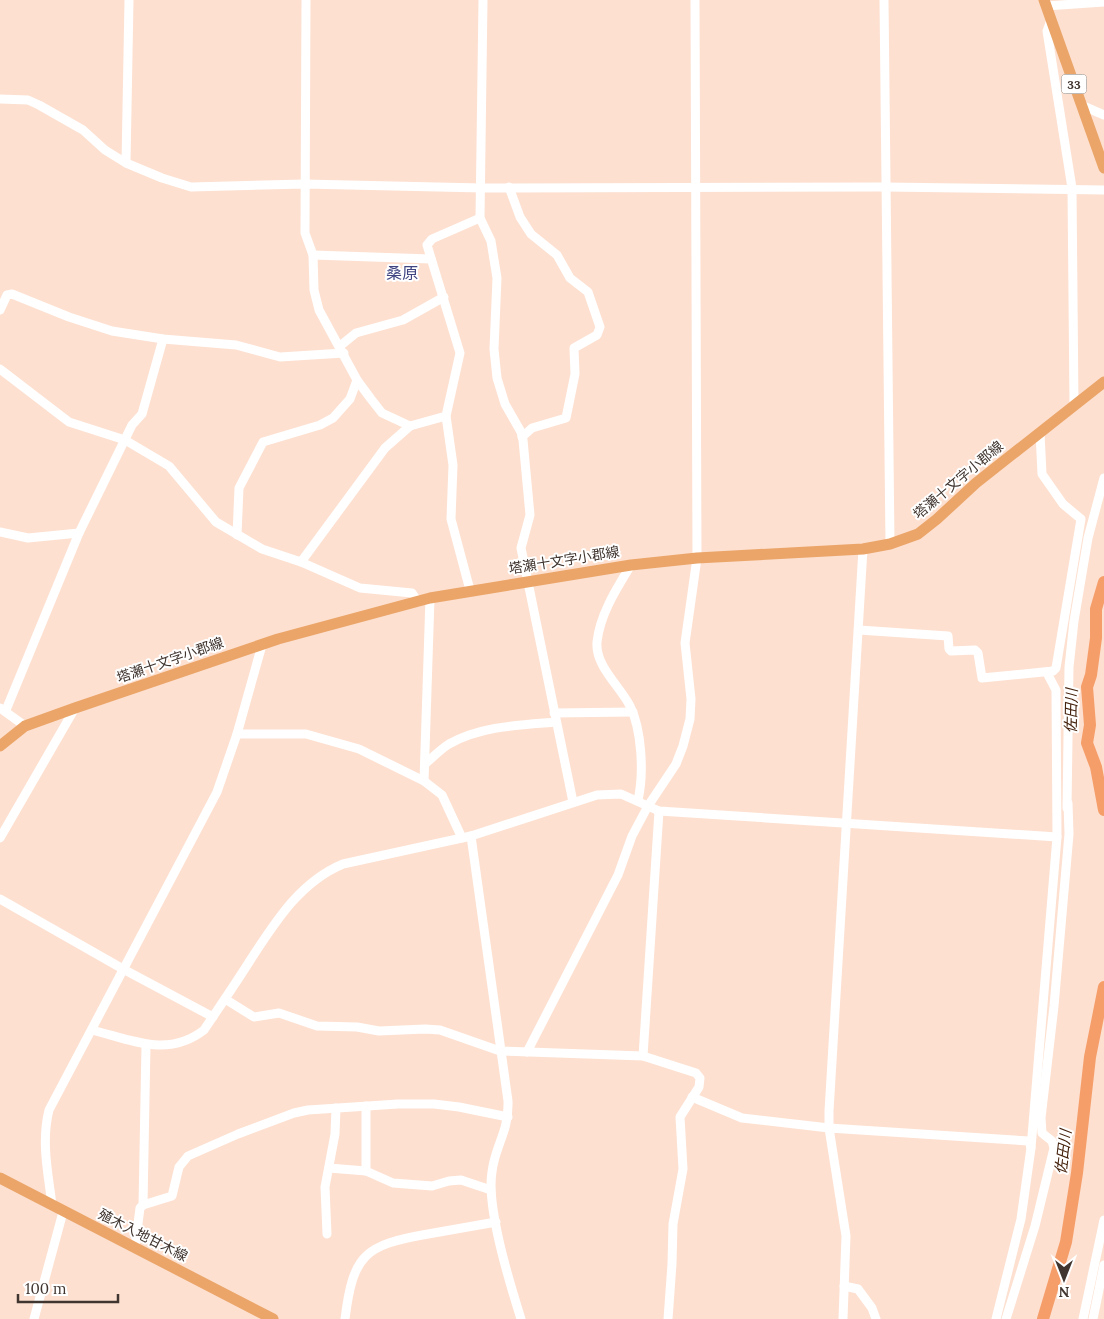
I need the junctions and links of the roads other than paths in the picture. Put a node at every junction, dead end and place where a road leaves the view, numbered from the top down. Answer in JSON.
{"nodes":[{"id":1,"x":129,"y":0,"type":"edge"},
{"id":2,"x":306,"y":0,"type":"edge"},
{"id":3,"x":483,"y":0,"type":"edge"},
{"id":4,"x":695,"y":0,"type":"edge"},
{"id":5,"x":884,"y":0,"type":"edge"},
{"id":6,"x":1104,"y":2,"type":"edge"},
{"id":7,"x":1045,"y":3,"type":"edge"},
{"id":8,"x":1051,"y":20,"type":"junction"},
{"id":9,"x":0,"y":99,"type":"edge"},
{"id":10,"x":1082,"y":105,"type":"junction"},
{"id":11,"x":1104,"y":115,"type":"edge"},
{"id":12,"x":126,"y":163,"type":"junction"},
{"id":13,"x":1104,"y":168,"type":"edge"},
{"id":14,"x":304,"y":184,"type":"junction"},
{"id":15,"x":509,"y":187,"type":"junction"},
{"id":16,"x":696,"y":187,"type":"junction"},
{"id":17,"x":885,"y":187,"type":"junction"},
{"id":18,"x":482,"y":188,"type":"junction"},
{"id":19,"x":1072,"y":188,"type":"junction"},
{"id":20,"x":1104,"y":190,"type":"edge"},
{"id":21,"x":480,"y":218,"type":"junction"},
{"id":22,"x":313,"y":255,"type":"junction"},
{"id":23,"x":431,"y":259,"type":"junction"},
{"id":24,"x":444,"y":297,"type":"junction"},
{"id":25,"x":0,"y":310,"type":"edge"},
{"id":26,"x":163,"y":339,"type":"junction"},
{"id":27,"x":342,"y":350,"type":"junction"},
{"id":28,"x":0,"y":370,"type":"edge"},
{"id":29,"x":357,"y":380,"type":"junction"},
{"id":30,"x":1104,"y":382,"type":"edge"},
{"id":31,"x":1074,"y":406,"type":"junction"},
{"id":32,"x":446,"y":416,"type":"junction"},
{"id":33,"x":410,"y":426,"type":"junction"},
{"id":34,"x":1040,"y":433,"type":"junction"},
{"id":35,"x":522,"y":437,"type":"junction"},
{"id":36,"x":125,"y":440,"type":"junction"},
{"id":37,"x":1104,"y":478,"type":"edge"},
{"id":38,"x":0,"y":532,"type":"edge"},
{"id":39,"x":79,"y":533,"type":"junction"},
{"id":40,"x":237,"y":535,"type":"junction"},
{"id":41,"x":890,"y":544,"type":"junction"},
{"id":42,"x":863,"y":549,"type":"junction"},
{"id":43,"x":697,"y":558,"type":"junction"},
{"id":44,"x":301,"y":562,"type":"junction"},
{"id":45,"x":631,"y":565,"type":"junction"},
{"id":46,"x":527,"y":582,"type":"junction"},
{"id":47,"x":470,"y":590,"type":"junction"},
{"id":48,"x":430,"y":598,"type":"junction"},
{"id":49,"x":418,"y":602,"type":"junction"},
{"id":50,"x":859,"y":630,"type":"junction"},
{"id":51,"x":262,"y":645,"type":"junction"},
{"id":52,"x":1047,"y":673,"type":"junction"},
{"id":53,"x":75,"y":708,"type":"junction"},
{"id":54,"x":3,"y":709,"type":"edge"},
{"id":55,"x":633,"y":712,"type":"junction"},
{"id":56,"x":555,"y":717,"type":"junction"},
{"id":57,"x":25,"y":726,"type":"junction"},
{"id":58,"x":237,"y":734,"type":"junction"},
{"id":59,"x":0,"y":746,"type":"edge"},
{"id":60,"x":425,"y":764,"type":"junction"},
{"id":61,"x":424,"y":781,"type":"junction"},
{"id":62,"x":638,"y":800,"type":"junction"},
{"id":63,"x":573,"y":802,"type":"junction"},
{"id":64,"x":1068,"y":803,"type":"junction"},
{"id":65,"x":648,"y":806,"type":"junction"},
{"id":66,"x":659,"y":811,"type":"junction"},
{"id":67,"x":846,"y":824,"type":"junction"},
{"id":68,"x":466,"y":837,"type":"junction"},
{"id":69,"x":1057,"y":837,"type":"junction"},
{"id":70,"x":0,"y":838,"type":"edge"},
{"id":71,"x":0,"y":899,"type":"edge"},
{"id":72,"x":123,"y":969,"type":"junction"},
{"id":73,"x":225,"y":999,"type":"junction"},
{"id":74,"x":213,"y":1017,"type":"junction"},
{"id":75,"x":92,"y":1030,"type":"junction"},
{"id":76,"x":146,"y":1045,"type":"junction"},
{"id":77,"x":500,"y":1051,"type":"junction"},
{"id":78,"x":527,"y":1052,"type":"junction"},
{"id":79,"x":643,"y":1056,"type":"junction"},
{"id":80,"x":692,"y":1097,"type":"junction"},
{"id":81,"x":366,"y":1106,"type":"junction"},
{"id":82,"x":336,"y":1108,"type":"junction"},
{"id":83,"x":508,"y":1118,"type":"junction"},
{"id":84,"x":830,"y":1128,"type":"junction"},
{"id":85,"x":1042,"y":1133,"type":"junction"},
{"id":86,"x":1031,"y":1148,"type":"junction"},
{"id":87,"x":329,"y":1168,"type":"junction"},
{"id":88,"x":366,"y":1170,"type":"junction"},
{"id":89,"x":0,"y":1178,"type":"edge"},
{"id":90,"x":491,"y":1190,"type":"junction"},
{"id":91,"x":52,"y":1205,"type":"junction"},
{"id":92,"x":143,"y":1205,"type":"junction"},
{"id":93,"x":63,"y":1212,"type":"junction"},
{"id":94,"x":1104,"y":1220,"type":"edge"},
{"id":95,"x":496,"y":1222,"type":"junction"},
{"id":96,"x":327,"y":1234,"type":"dead end"},
{"id":97,"x":135,"y":1247,"type":"junction"},
{"id":98,"x":1104,"y":1266,"type":"edge"},
{"id":99,"x":844,"y":1286,"type":"junction"},
{"id":100,"x":34,"y":1319,"type":"edge"},
{"id":101,"x":273,"y":1319,"type":"edge"},
{"id":102,"x":345,"y":1319,"type":"edge"},
{"id":103,"x":521,"y":1319,"type":"edge"},
{"id":104,"x":668,"y":1319,"type":"edge"},
{"id":105,"x":842,"y":1319,"type":"edge"},
{"id":106,"x":876,"y":1319,"type":"edge"},
{"id":107,"x":996,"y":1319,"type":"edge"},
{"id":108,"x":1006,"y":1319,"type":"edge"},
{"id":109,"x":1083,"y":1319,"type":"edge"},
{"id":110,"x":1093,"y":1319,"type":"edge"}],
"edges":[{"from":1,"to":12,"type":"street"},
{"from":2,"to":14,"type":"street"},
{"from":3,"to":18,"type":"street"},
{"from":4,"to":16,"type":"street"},
{"from":5,"to":17,"type":"street"},
{"from":6,"to":7,"type":"street"},
{"from":7,"to":8,"type":"main road","number":"33"},
{"from":8,"to":10,"type":"main road","number":"33"},
{"from":8,"to":19,"type":"street"},
{"from":9,"to":12,"type":"street"},
{"from":10,"to":11,"type":"street"},
{"from":10,"to":13,"type":"main road","number":"33"},
{"from":12,"to":14,"type":"street"},
{"from":14,"to":18,"type":"street"},
{"from":14,"to":22,"type":"street"},
{"from":15,"to":16,"type":"street"},
{"from":15,"to":18,"type":"street"},
{"from":15,"to":35,"type":"street"},
{"from":16,"to":17,"type":"street"},
{"from":16,"to":43,"type":"street"},
{"from":17,"to":19,"type":"street"},
{"from":17,"to":41,"type":"street"},
{"from":18,"to":21,"type":"street"},
{"from":19,"to":20,"type":"street"},
{"from":19,"to":31,"type":"street"},
{"from":21,"to":23,"type":"street"},
{"from":21,"to":35,"type":"street"},
{"from":22,"to":23,"type":"street"},
{"from":22,"to":27,"type":"street"},
{"from":23,"to":24,"type":"street"},
{"from":24,"to":27,"type":"street"},
{"from":24,"to":32,"type":"street"},
{"from":25,"to":26,"type":"street"},
{"from":26,"to":27,"type":"street"},
{"from":26,"to":36,"type":"street"},
{"from":27,"to":29,"type":"street"},
{"from":28,"to":36,"type":"street"},
{"from":29,"to":33,"type":"street"},
{"from":29,"to":40,"type":"street"},
{"from":30,"to":31,"type":"main road","name":"塔瀬十文字小郡線"},
{"from":31,"to":34,"type":"main road","name":"塔瀬十文字小郡線"},
{"from":32,"to":33,"type":"street"},
{"from":32,"to":47,"type":"street"},
{"from":33,"to":44,"type":"street"},
{"from":34,"to":41,"type":"main road","name":"塔瀬十文字小郡線"},
{"from":34,"to":52,"type":"street"},
{"from":35,"to":46,"type":"street"},
{"from":36,"to":39,"type":"street"},
{"from":36,"to":40,"type":"street"},
{"from":37,"to":64,"type":"street"},
{"from":38,"to":39,"type":"street"},
{"from":39,"to":54,"type":"street"},
{"from":40,"to":44,"type":"street"},
{"from":41,"to":42,"type":"main road","name":"塔瀬十文字小郡線"},
{"from":42,"to":43,"type":"main road","name":"塔瀬十文字小郡線"},
{"from":42,"to":50,"type":"street"},
{"from":43,"to":45,"type":"main road","name":"塔瀬十文字小郡線"},
{"from":43,"to":65,"type":"street"},
{"from":44,"to":49,"type":"street"},
{"from":45,"to":46,"type":"main road","name":"塔瀬十文字小郡線"},
{"from":45,"to":55,"type":"street"},
{"from":46,"to":47,"type":"main road","name":"塔瀬十文字小郡線"},
{"from":46,"to":56,"type":"street"},
{"from":47,"to":48,"type":"main road","name":"塔瀬十文字小郡線"},
{"from":48,"to":49,"type":"main road","name":"塔瀬十文字小郡線"},
{"from":48,"to":60,"type":"street"},
{"from":49,"to":51,"type":"main road","name":"塔瀬十文字小郡線"},
{"from":50,"to":52,"type":"street"},
{"from":50,"to":67,"type":"street"},
{"from":51,"to":53,"type":"main road","name":"塔瀬十文字小郡線"},
{"from":51,"to":58,"type":"street"},
{"from":52,"to":69,"type":"street"},
{"from":53,"to":57,"type":"main road","name":"塔瀬十文字小郡線"},
{"from":53,"to":70,"type":"street"},
{"from":54,"to":57,"type":"street"},
{"from":55,"to":56,"type":"street"},
{"from":55,"to":62,"type":"street"},
{"from":56,"to":60,"type":"street"},
{"from":56,"to":63,"type":"street"},
{"from":57,"to":59,"type":"main road","name":"塔瀬十文字小郡線"},
{"from":58,"to":61,"type":"street"},
{"from":58,"to":72,"type":"street"},
{"from":60,"to":61,"type":"street"},
{"from":61,"to":68,"type":"street"},
{"from":62,"to":63,"type":"street"},
{"from":62,"to":65,"type":"street"},
{"from":63,"to":68,"type":"street"},
{"from":64,"to":69,"type":"street"},
{"from":64,"to":85,"type":"street"},
{"from":65,"to":66,"type":"street"},
{"from":65,"to":78,"type":"street"},
{"from":66,"to":67,"type":"street"},
{"from":66,"to":79,"type":"street"},
{"from":67,"to":69,"type":"street"},
{"from":67,"to":84,"type":"street"},
{"from":68,"to":73,"type":"street"},
{"from":68,"to":77,"type":"street"},
{"from":69,"to":86,"type":"street"},
{"from":71,"to":72,"type":"street"},
{"from":72,"to":74,"type":"street"},
{"from":72,"to":75,"type":"street"},
{"from":73,"to":74,"type":"street"},
{"from":73,"to":77,"type":"street"},
{"from":74,"to":76,"type":"street"},
{"from":75,"to":76,"type":"street"},
{"from":75,"to":91,"type":"street"},
{"from":76,"to":92,"type":"street"},
{"from":77,"to":78,"type":"street"},
{"from":77,"to":83,"type":"street"},
{"from":78,"to":79,"type":"street"},
{"from":79,"to":80,"type":"street"},
{"from":80,"to":84,"type":"street"},
{"from":80,"to":104,"type":"street"},
{"from":81,"to":82,"type":"street"},
{"from":81,"to":83,"type":"street"},
{"from":81,"to":88,"type":"street"},
{"from":82,"to":87,"type":"street"},
{"from":82,"to":92,"type":"street"},
{"from":83,"to":90,"type":"street"},
{"from":84,"to":86,"type":"street"},
{"from":84,"to":99,"type":"street"},
{"from":85,"to":86,"type":"street"},
{"from":85,"to":108,"type":"street"},
{"from":86,"to":107,"type":"street"},
{"from":87,"to":88,"type":"street"},
{"from":87,"to":96,"type":"street"},
{"from":88,"to":90,"type":"street"},
{"from":89,"to":91,"type":"main road","name":"殖木入地甘木線"},
{"from":90,"to":95,"type":"street"},
{"from":91,"to":93,"type":"main road","name":"殖木入地甘木線"},
{"from":92,"to":97,"type":"street"},
{"from":93,"to":97,"type":"main road","name":"殖木入地甘木線"},
{"from":93,"to":100,"type":"street"},
{"from":94,"to":109,"type":"street"},
{"from":95,"to":102,"type":"street"},
{"from":95,"to":103,"type":"street"},
{"from":97,"to":101,"type":"main road","name":"殖木入地甘木線"},
{"from":98,"to":110,"type":"street"},
{"from":99,"to":105,"type":"street"},
{"from":99,"to":106,"type":"street"}]}
